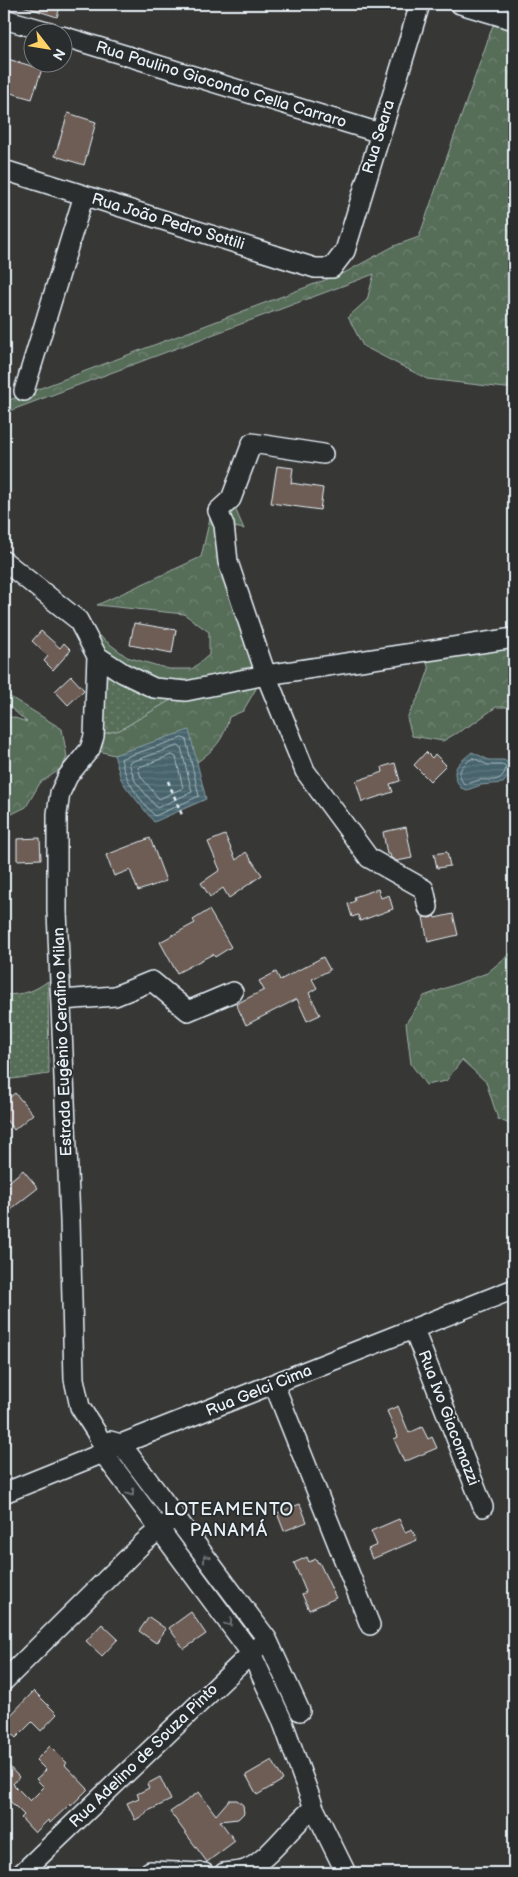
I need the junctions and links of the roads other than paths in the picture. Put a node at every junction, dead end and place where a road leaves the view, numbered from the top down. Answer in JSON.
{"nodes":[{"id":1,"x":420,"y":4,"type":"edge"},
{"id":2,"x":460,"y":4,"type":"edge"},
{"id":3,"x":4,"y":18,"type":"edge"},
{"id":4,"x":514,"y":20,"type":"edge"},
{"id":5,"x":22,"y":23,"type":"edge"},
{"id":6,"x":72,"y":39,"type":"edge"},
{"id":7,"x":380,"y":133,"type":"junction"},
{"id":8,"x":4,"y":170,"type":"edge"},
{"id":9,"x":84,"y":195,"type":"junction"},
{"id":10,"x":332,"y":268,"type":"joint"},
{"id":11,"x":24,"y":391,"type":"dead end"},
{"id":12,"x":323,"y":454,"type":"dead end"},
{"id":13,"x":4,"y":560,"type":"edge"},
{"id":14,"x":514,"y":638,"type":"edge"},
{"id":15,"x":97,"y":656,"type":"junction"},
{"id":16,"x":266,"y":675,"type":"junction"},
{"id":17,"x":428,"y":907,"type":"dead end"},
{"id":18,"x":233,"y":992,"type":"dead end"},
{"id":19,"x":62,"y":1000,"type":"junction"},
{"id":20,"x":514,"y":1289,"type":"edge"},
{"id":21,"x":414,"y":1330,"type":"junction"},
{"id":22,"x":274,"y":1384,"type":"junction"},
{"id":23,"x":96,"y":1432,"type":"junction"},
{"id":24,"x":121,"y":1444,"type":"junction"},
{"id":25,"x":103,"y":1453,"type":"junction"},
{"id":26,"x":4,"y":1493,"type":"edge"},
{"id":27,"x":483,"y":1507,"type":"dead end"},
{"id":28,"x":176,"y":1516,"type":"junction"},
{"id":29,"x":159,"y":1531,"type":"junction"},
{"id":30,"x":370,"y":1625,"type":"dead end"},
{"id":31,"x":267,"y":1639,"type":"junction"},
{"id":32,"x":252,"y":1654,"type":"junction"},
{"id":33,"x":4,"y":1681,"type":"edge"},
{"id":34,"x":300,"y":1711,"type":"dead end"},
{"id":35,"x":314,"y":1808,"type":"junction"},
{"id":36,"x":150,"y":1871,"type":"dead end"},
{"id":37,"x":22,"y":1873,"type":"edge"},
{"id":38,"x":204,"y":1873,"type":"edge"},
{"id":39,"x":224,"y":1873,"type":"edge"},
{"id":40,"x":346,"y":1873,"type":"edge"}],
"edges":[{"from":1,"to":7,"type":"street","name":"Rua Seara"},
{"from":2,"to":4,"type":"street"},
{"from":3,"to":5,"type":"street"},
{"from":6,"to":7,"type":"street","name":"Rua Paulino Giocondo Cella Carraro"},
{"from":7,"to":10,"type":"street","name":"Rua Seara"},
{"from":8,"to":9,"type":"street","name":"Rua João Pedro Sottili"},
{"from":9,"to":10,"type":"street","name":"Rua João Pedro Sottili"},
{"from":9,"to":11,"type":"street"},
{"from":12,"to":16,"type":"street"},
{"from":13,"to":15,"type":"street"},
{"from":14,"to":16,"type":"street"},
{"from":15,"to":16,"type":"street"},
{"from":15,"to":19,"type":"street","name":"Estrada Eugênio Cerafino Milan"},
{"from":16,"to":17,"type":"street"},
{"from":18,"to":19,"type":"street"},
{"from":19,"to":23,"type":"street","name":"Estrada Eugênio Cerafino Milan"},
{"from":20,"to":21,"type":"street","name":"Rua Gelci Cima"},
{"from":21,"to":22,"type":"street","name":"Rua Gelci Cima"},
{"from":21,"to":27,"type":"street","name":"Rua Ivo Giacomazzi"},
{"from":22,"to":24,"type":"street","name":"Rua Gelci Cima"},
{"from":22,"to":30,"type":"street"},
{"from":23,"to":24,"type":"street"},
{"from":23,"to":25,"type":"street","name":"Estrada Eugênio Cerafino Milan"},
{"from":24,"to":25,"type":"street","name":"Rua Gelci Cima"},
{"from":24,"to":28,"type":"street"},
{"from":25,"to":26,"type":"street","name":"Rua Gelci Cima"},
{"from":25,"to":29,"type":"street","name":"Estrada Eugênio Cerafino Milan","one_way":true},
{"from":28,"to":29,"type":"street"},
{"from":31,"to":28,"type":"street","one_way":true},
{"from":29,"to":32,"type":"street","name":"Estrada Eugênio Cerafino Milan","one_way":true},
{"from":29,"to":33,"type":"street"},
{"from":31,"to":32,"type":"street","name":"Rua Adelino de Souza Pinto"},
{"from":31,"to":34,"type":"street"},
{"from":32,"to":35,"type":"street","name":"Estrada Eugênio Cerafino Milan"},
{"from":32,"to":37,"type":"street","name":"Rua Adelino de Souza Pinto"},
{"from":35,"to":39,"type":"street"},
{"from":35,"to":40,"type":"street","name":"Estrada Eugênio Cerafino Milan"},
{"from":36,"to":38,"type":"street"}]}
